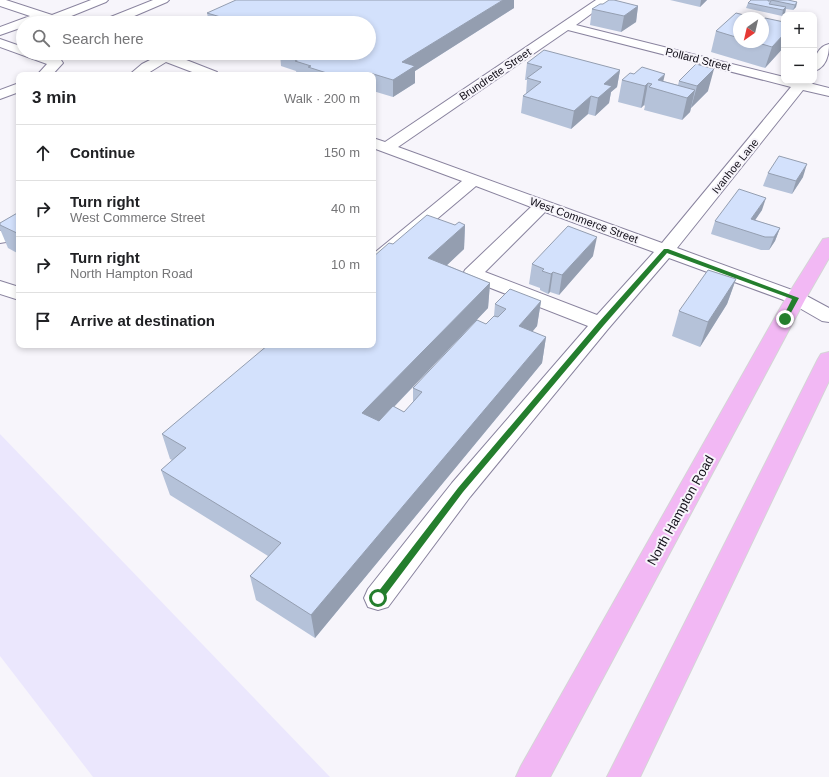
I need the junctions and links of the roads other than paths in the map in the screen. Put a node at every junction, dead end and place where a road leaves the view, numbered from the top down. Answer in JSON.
{"nodes":[{"id":1,"x":102,"y":0,"type":"edge"},
{"id":2,"x":163,"y":0,"type":"edge"},
{"id":3,"x":604,"y":0,"type":"edge"},
{"id":4,"x":0,"y":2,"type":"edge"},
{"id":5,"x":43,"y":16,"type":"edge"},
{"id":6,"x":60,"y":16,"type":"edge"},
{"id":7,"x":124,"y":16,"type":"edge"},
{"id":8,"x":566,"y":26,"type":"junction"},
{"id":9,"x":16,"y":27,"type":"edge"},
{"id":10,"x":0,"y":31,"type":"edge"},
{"id":11,"x":0,"y":43,"type":"edge"},
{"id":12,"x":829,"y":48,"type":"edge"},
{"id":13,"x":16,"y":49,"type":"edge"},
{"id":14,"x":48,"y":60,"type":"edge"},
{"id":15,"x":154,"y":60,"type":"edge"},
{"id":16,"x":173,"y":60,"type":"edge"},
{"id":17,"x":817,"y":63,"type":"edge"},
{"id":18,"x":47,"y":72,"type":"edge"},
{"id":19,"x":140,"y":72,"type":"edge"},
{"id":20,"x":204,"y":72,"type":"edge"},
{"id":21,"x":781,"y":78,"type":"edge"},
{"id":22,"x":800,"y":84,"type":"edge"},
{"id":23,"x":804,"y":84,"type":"edge"},
{"id":24,"x":16,"y":88,"type":"edge"},
{"id":25,"x":829,"y":92,"type":"edge"},
{"id":26,"x":0,"y":95,"type":"edge"},
{"id":27,"x":380,"y":145,"type":"edge"},
{"id":28,"x":473,"y":180,"type":"junction"},
{"id":29,"x":543,"y":205,"type":"junction"},
{"id":30,"x":16,"y":229,"type":"edge"},
{"id":31,"x":0,"y":238,"type":"edge"},
{"id":32,"x":829,"y":243,"type":"edge"},
{"id":33,"x":666,"y":250,"type":"junction"},
{"id":34,"x":376,"y":261,"type":"edge"},
{"id":35,"x":0,"y":287,"type":"edge"},
{"id":36,"x":16,"y":293,"type":"edge"},
{"id":37,"x":796,"y":298,"type":"junction"},
{"id":38,"x":829,"y":303,"type":"edge"},
{"id":39,"x":829,"y":316,"type":"edge"},
{"id":40,"x":602,"y":324,"type":"junction"},
{"id":41,"x":829,"y":359,"type":"edge"},
{"id":42,"x":829,"y":396,"type":"edge"},
{"id":43,"x":805,"y":408,"type":"junction"},
{"id":44,"x":378,"y":598,"type":"dead end"},
{"id":45,"x":532,"y":777,"type":"edge"},
{"id":46,"x":623,"y":777,"type":"edge"}],
"edges":[{"from":1,"to":6,"type":"street"},
{"from":2,"to":7,"type":"street"},
{"from":3,"to":8,"type":"street","name":"Brundrette Street"},
{"from":4,"to":5,"type":"street"},
{"from":8,"to":21,"type":"street","name":"Pollard Street"},
{"from":8,"to":27,"type":"street","name":"Brundrette Street"},
{"from":9,"to":10,"type":"street"},
{"from":11,"to":13,"type":"street"},
{"from":12,"to":17,"type":"street"},
{"from":14,"to":18,"type":"street"},
{"from":15,"to":19,"type":"street"},
{"from":16,"to":20,"type":"street"},
{"from":22,"to":33,"type":"street","name":"Ivanhoe Lane"},
{"from":23,"to":25,"type":"street","name":"Pollard Street"},
{"from":24,"to":26,"type":"street"},
{"from":27,"to":28,"type":"street","name":"West Commerce Street"},
{"from":28,"to":29,"type":"street","name":"West Commerce Street"},
{"from":28,"to":34,"type":"street"},
{"from":29,"to":33,"type":"street","name":"West Commerce Street"},
{"from":29,"to":40,"type":"street"},
{"from":30,"to":31,"type":"street"},
{"from":32,"to":37,"type":"main road","name":"North Hampton Road"},
{"from":33,"to":37,"type":"street","name":"West Commerce Street"},
{"from":33,"to":40,"type":"street","name":"Ivanhoe Lane"},
{"from":35,"to":36,"type":"street"},
{"from":37,"to":38,"type":"street","name":"West Commerce Street"},
{"from":37,"to":39,"type":"street","name":"West Commerce Street"},
{"from":37,"to":45,"type":"main road","name":"North Hampton Road"},
{"from":40,"to":44,"type":"street","name":"Ivanhoe Lane"},
{"from":41,"to":43,"type":"main road"},
{"from":42,"to":43,"type":"main road"},
{"from":43,"to":46,"type":"main road"}]}
